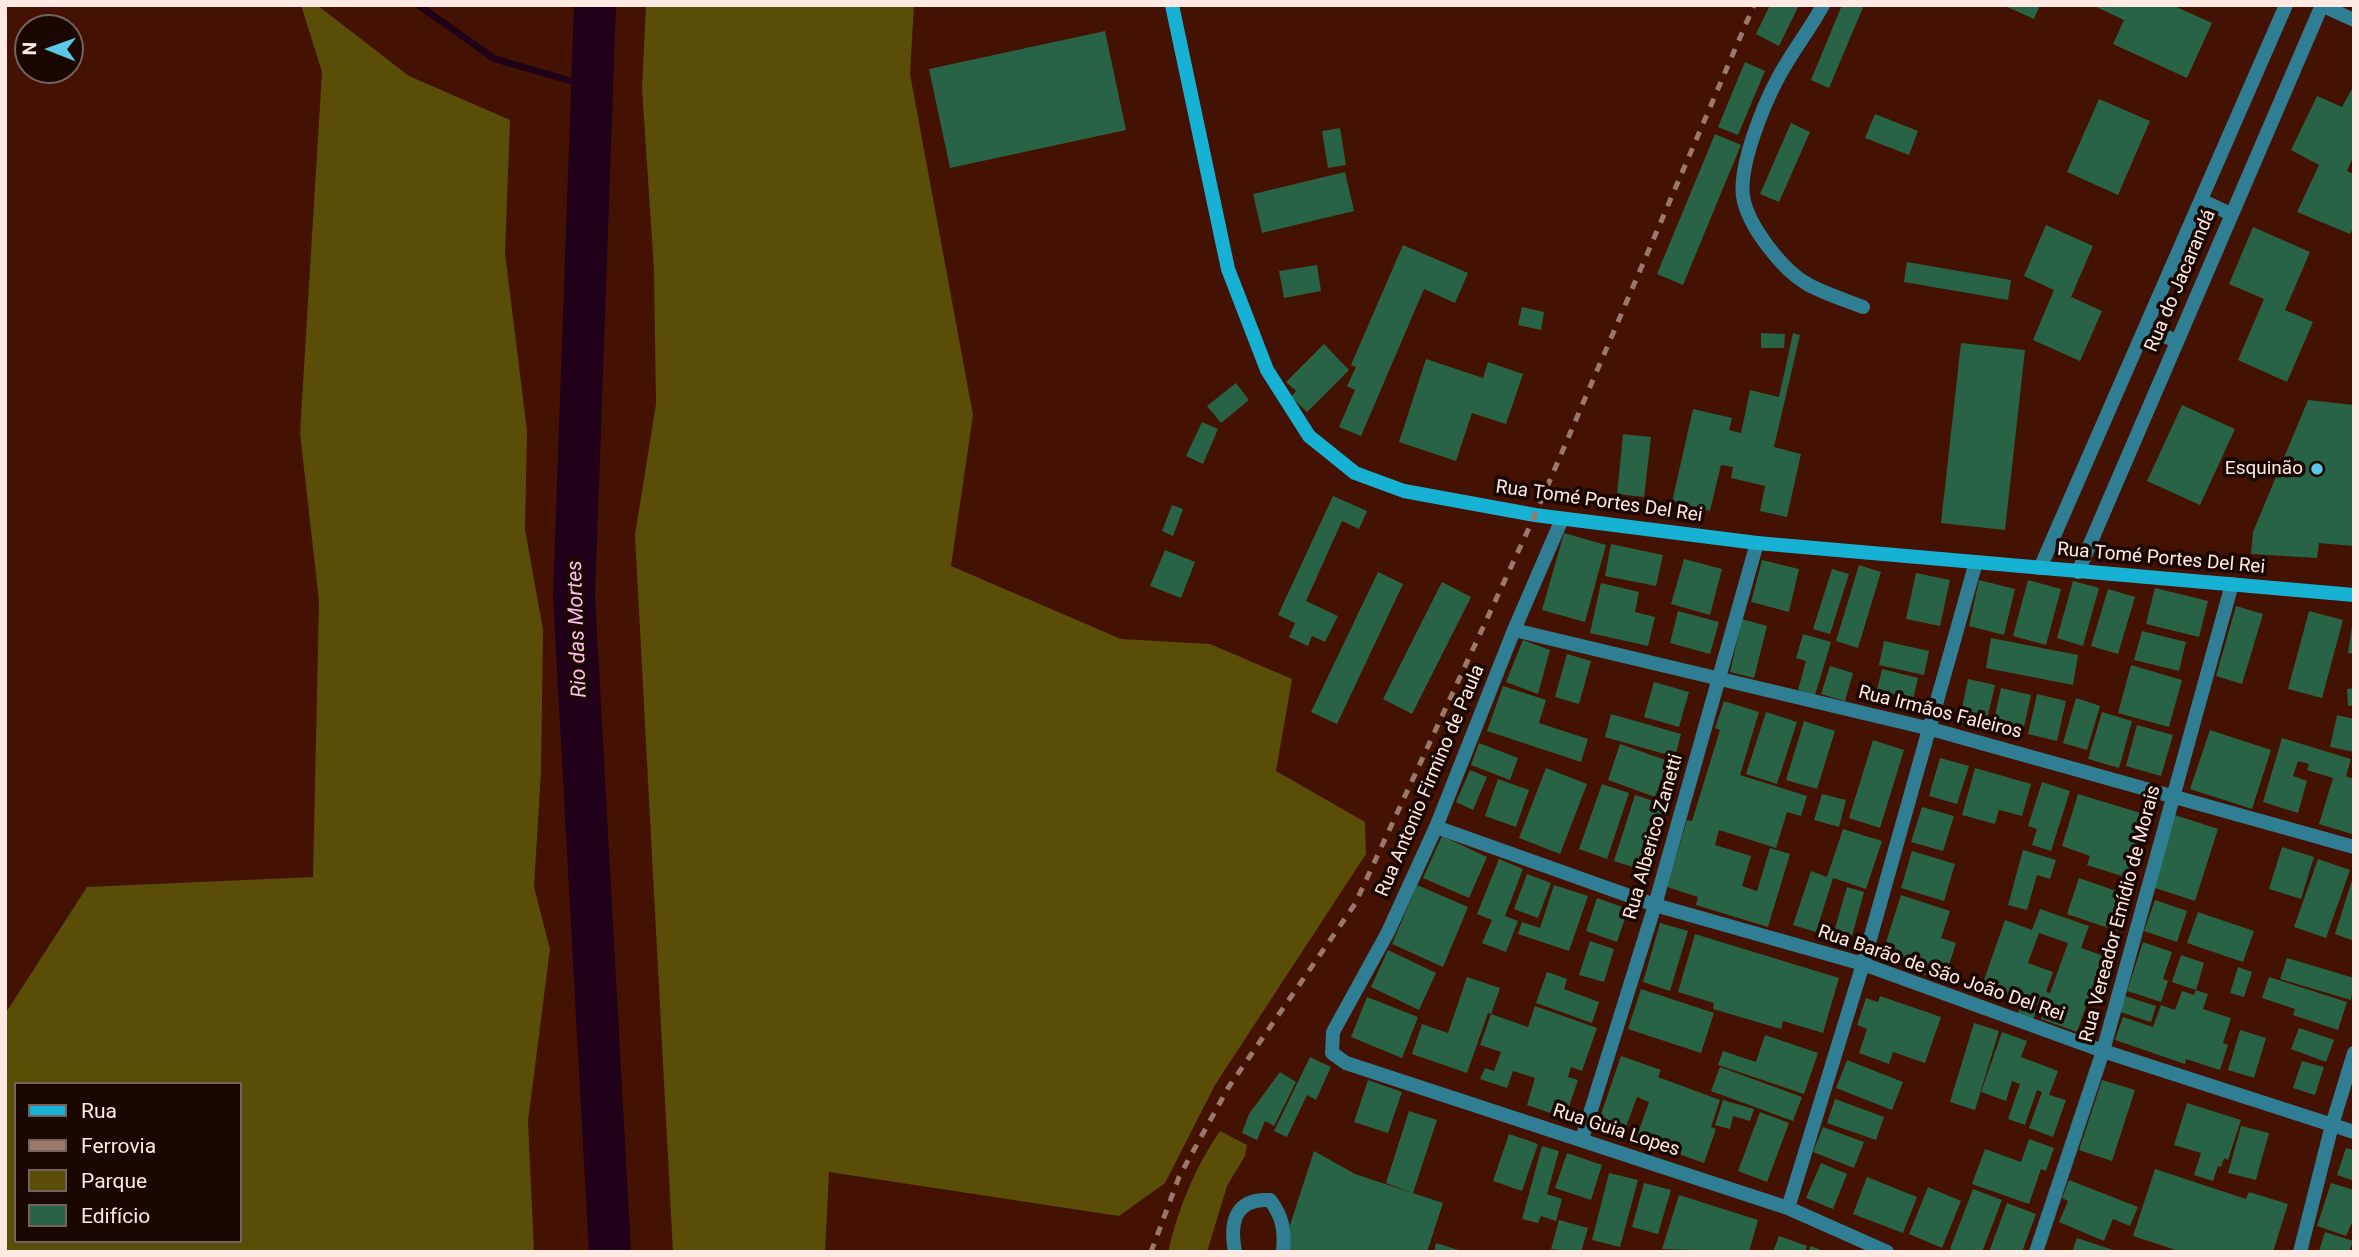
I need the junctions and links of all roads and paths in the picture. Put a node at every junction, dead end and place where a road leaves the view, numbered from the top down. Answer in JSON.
{"nodes":[{"id":1,"x":1172,"y":5,"type":"edge"},
{"id":2,"x":1823,"y":5,"type":"edge"},
{"id":3,"x":2286,"y":5,"type":"edge"},
{"id":4,"x":2321,"y":5,"type":"edge"},
{"id":5,"x":2354,"y":20,"type":"edge"},
{"id":6,"x":2203,"y":201,"type":"junction"},
{"id":7,"x":2231,"y":214,"type":"junction"},
{"id":8,"x":1863,"y":307,"type":"dead end"},
{"id":9,"x":2147,"y":328,"type":"junction"},
{"id":10,"x":2176,"y":341,"type":"junction"},
{"id":11,"x":1562,"y":519,"type":"junction"},
{"id":12,"x":1757,"y":544,"type":"junction"},
{"id":13,"x":1976,"y":562,"type":"junction"},
{"id":14,"x":2040,"y":568,"type":"junction"},
{"id":15,"x":2077,"y":572,"type":"junction"},
{"id":16,"x":2232,"y":584,"type":"junction"},
{"id":17,"x":2354,"y":595,"type":"edge"},
{"id":18,"x":1514,"y":630,"type":"junction"},
{"id":19,"x":1720,"y":681,"type":"junction"},
{"id":20,"x":1931,"y":729,"type":"junction"},
{"id":21,"x":2174,"y":794,"type":"junction"},
{"id":22,"x":1436,"y":827,"type":"junction"},
{"id":23,"x":2354,"y":847,"type":"edge"},
{"id":24,"x":1655,"y":905,"type":"junction"},
{"id":25,"x":1863,"y":964,"type":"junction"},
{"id":26,"x":2103,"y":1051,"type":"junction"},
{"id":27,"x":1332,"y":1053,"type":"joint"},
{"id":28,"x":2354,"y":1053,"type":"edge"},
{"id":29,"x":2332,"y":1125,"type":"junction"},
{"id":30,"x":2354,"y":1132,"type":"edge"},
{"id":31,"x":1582,"y":1139,"type":"junction"},
{"id":32,"x":1787,"y":1208,"type":"junction"},
{"id":33,"x":1235,"y":1252,"type":"edge"},
{"id":34,"x":1283,"y":1252,"type":"edge"},
{"id":35,"x":1887,"y":1252,"type":"edge"},
{"id":36,"x":2036,"y":1252,"type":"edge"},
{"id":37,"x":2300,"y":1252,"type":"edge"}],
"edges":[{"from":1,"to":11,"type":"main road","name":"Rua Tomé Portes Del Rei"},
{"from":2,"to":8,"type":"street"},
{"from":3,"to":6,"type":"street","name":"Rua do Jacarandá"},
{"from":4,"to":5,"type":"street"},
{"from":4,"to":7,"type":"street","name":"Rua do Jacarandá"},
{"from":6,"to":7,"type":"street"},
{"from":6,"to":9,"type":"street","name":"Rua do Jacarandá"},
{"from":7,"to":10,"type":"street","name":"Rua do Jacarandá"},
{"from":9,"to":10,"type":"street"},
{"from":9,"to":14,"type":"street","name":"Rua do Jacarandá"},
{"from":10,"to":15,"type":"street","name":"Rua do Jacarandá"},
{"from":11,"to":12,"type":"main road","name":"Rua Tomé Portes Del Rei"},
{"from":11,"to":18,"type":"street","name":"Rua Antonio Firmino de Paula"},
{"from":12,"to":13,"type":"main road","name":"Rua Tomé Portes Del Rei"},
{"from":12,"to":19,"type":"street","name":"Rua Alberico Zanetti"},
{"from":13,"to":14,"type":"main road","name":"Rua Tomé Portes Del Rei"},
{"from":13,"to":20,"type":"street"},
{"from":14,"to":15,"type":"main road","name":"Rua Tomé Portes Del Rei"},
{"from":15,"to":16,"type":"main road","name":"Rua Tomé Portes Del Rei"},
{"from":16,"to":17,"type":"main road","name":"Rua Tomé Portes Del Rei"},
{"from":16,"to":21,"type":"street","name":"Rua Vereador Emídio de Morais"},
{"from":18,"to":19,"type":"street","name":"Rua Irmãos Faleiros"},
{"from":18,"to":22,"type":"street","name":"Rua Antonio Firmino de Paula"},
{"from":19,"to":20,"type":"street","name":"Rua Irmãos Faleiros"},
{"from":19,"to":24,"type":"street","name":"Rua Alberico Zanetti"},
{"from":20,"to":21,"type":"street","name":"Rua Irmãos Faleiros"},
{"from":20,"to":25,"type":"street"},
{"from":21,"to":23,"type":"street","name":"Rua Irmãos Faleiros"},
{"from":21,"to":26,"type":"street","name":"Rua Vereador Emídio de Morais"},
{"from":22,"to":24,"type":"street","name":"Rua Barão de São João Del Rei"},
{"from":22,"to":27,"type":"street","name":"Rua Antonio Firmino de Paula"},
{"from":24,"to":25,"type":"street","name":"Rua Barão de São João Del Rei"},
{"from":24,"to":31,"type":"street","name":"Rua Alberico Zanetti"},
{"from":25,"to":26,"type":"street","name":"Rua Barão de São João Del Rei"},
{"from":25,"to":32,"type":"street"},
{"from":26,"to":29,"type":"street","name":"Rua Barão de São João Del Rei"},
{"from":26,"to":36,"type":"street","name":"Rua Vereador Emídio de Morais"},
{"from":27,"to":31,"type":"street","name":"Rua Guia Lopes"},
{"from":28,"to":29,"type":"street"},
{"from":29,"to":30,"type":"street","name":"Rua Barão de São João Del Rei"},
{"from":29,"to":37,"type":"street"},
{"from":31,"to":32,"type":"street","name":"Rua Guia Lopes"},
{"from":32,"to":35,"type":"street","name":"Rua Guia Lopes"},
{"from":33,"to":34,"type":"street"}]}
